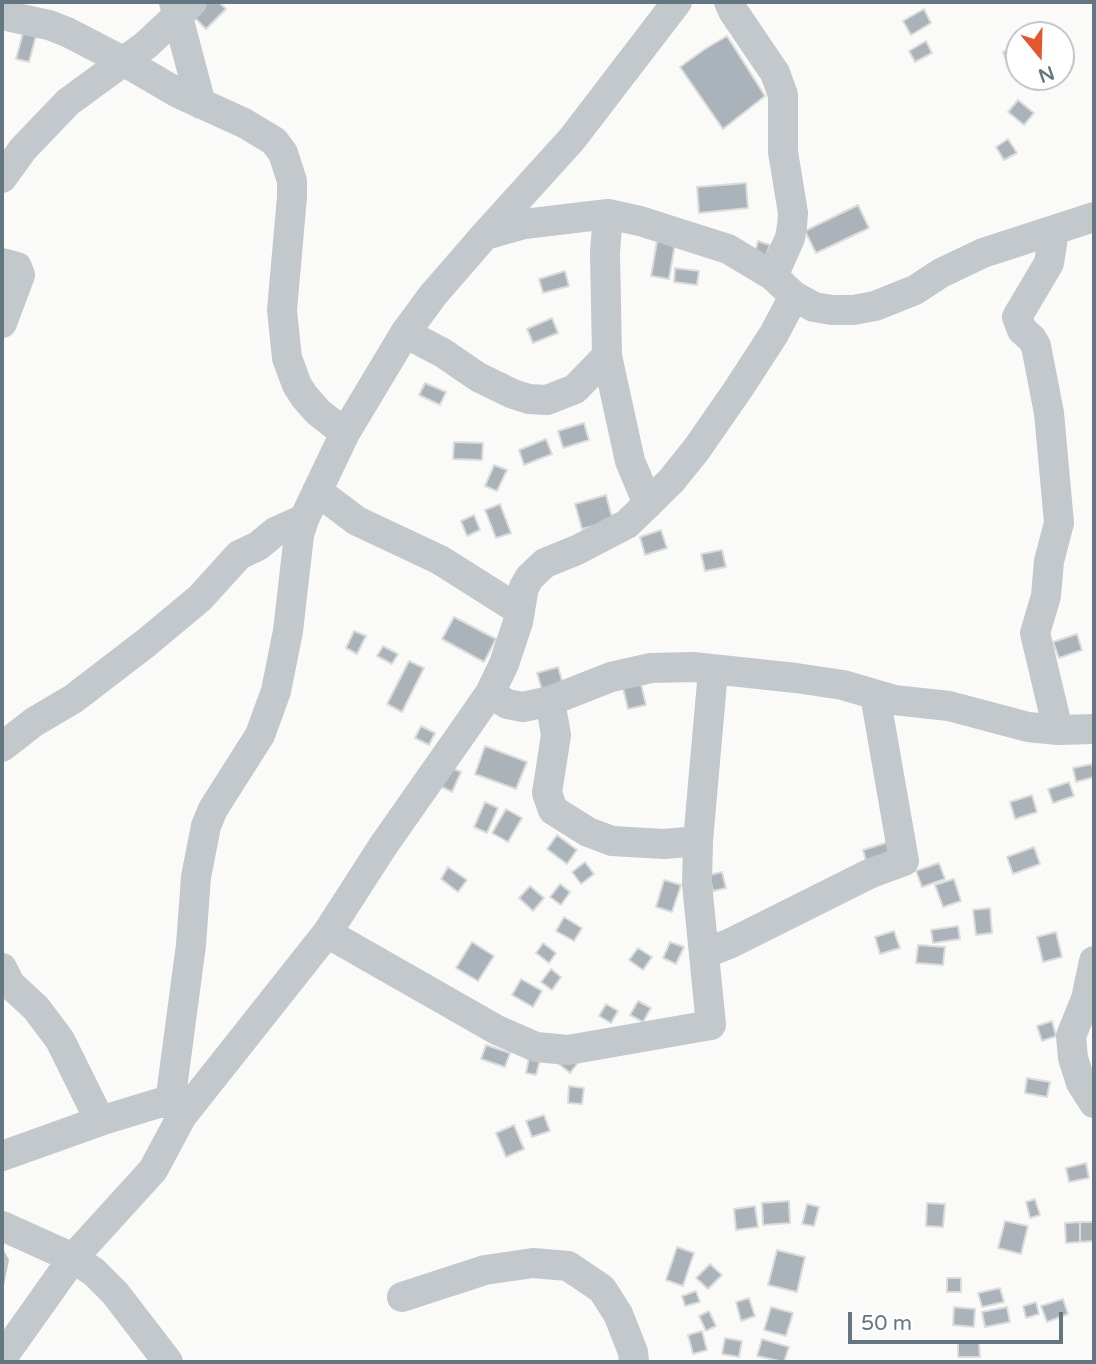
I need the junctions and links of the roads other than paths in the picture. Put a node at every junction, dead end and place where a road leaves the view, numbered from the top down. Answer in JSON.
{"nodes":[{"id":1,"x":677,"y":2,"type":"edge"},
{"id":2,"x":729,"y":2,"type":"edge"},
{"id":3,"x":181,"y":6,"type":"edge"},
{"id":4,"x":2,"y":15,"type":"edge"},
{"id":5,"x":125,"y":62,"type":"junction"},
{"id":6,"x":201,"y":104,"type":"junction"},
{"id":7,"x":2,"y":178,"type":"edge"},
{"id":8,"x":608,"y":214,"type":"junction"},
{"id":9,"x":1094,"y":216,"type":"edge"},
{"id":10,"x":1054,"y":231,"type":"junction"},
{"id":11,"x":485,"y":235,"type":"junction"},
{"id":12,"x":2,"y":263,"type":"edge"},
{"id":13,"x":783,"y":286,"type":"junction"},
{"id":14,"x":2,"y":323,"type":"edge"},
{"id":15,"x":405,"y":333,"type":"junction"},
{"id":16,"x":607,"y":356,"type":"junction"},
{"id":17,"x":345,"y":433,"type":"junction"},
{"id":18,"x":317,"y":491,"type":"junction"},
{"id":19,"x":648,"y":504,"type":"junction"},
{"id":20,"x":304,"y":519,"type":"junction"},
{"id":21,"x":519,"y":610,"type":"junction"},
{"id":22,"x":713,"y":671,"type":"junction"},
{"id":23,"x":490,"y":693,"type":"junction"},
{"id":24,"x":874,"y":695,"type":"junction"},
{"id":25,"x":550,"y":701,"type":"junction"},
{"id":26,"x":1094,"y":729,"type":"edge"},
{"id":27,"x":1058,"y":730,"type":"junction"},
{"id":28,"x":2,"y":747,"type":"edge"},
{"id":29,"x":698,"y":841,"type":"junction"},
{"id":30,"x":327,"y":933,"type":"junction"},
{"id":31,"x":704,"y":954,"type":"junction"},
{"id":32,"x":1094,"y":961,"type":"edge"},
{"id":33,"x":2,"y":968,"type":"edge"},
{"id":34,"x":1094,"y":1103,"type":"edge"},
{"id":35,"x":176,"y":1110,"type":"junction"},
{"id":36,"x":100,"y":1121,"type":"junction"},
{"id":37,"x":2,"y":1156,"type":"edge"},
{"id":38,"x":2,"y":1226,"type":"edge"},
{"id":39,"x":73,"y":1258,"type":"junction"},
{"id":40,"x":402,"y":1297,"type":"dead end"},
{"id":41,"x":2,"y":1358,"type":"edge"},
{"id":42,"x":168,"y":1362,"type":"edge"},
{"id":43,"x":635,"y":1362,"type":"edge"}],
"edges":[{"from":1,"to":11,"type":"street"},
{"from":2,"to":13,"type":"street"},
{"from":3,"to":5,"type":"street"},
{"from":3,"to":6,"type":"street"},
{"from":4,"to":5,"type":"street"},
{"from":5,"to":6,"type":"street"},
{"from":5,"to":7,"type":"street"},
{"from":6,"to":17,"type":"street"},
{"from":8,"to":11,"type":"street"},
{"from":8,"to":13,"type":"street"},
{"from":8,"to":16,"type":"street"},
{"from":9,"to":10,"type":"street"},
{"from":10,"to":13,"type":"street"},
{"from":10,"to":27,"type":"street"},
{"from":11,"to":15,"type":"street"},
{"from":12,"to":14,"type":"street"},
{"from":13,"to":19,"type":"street"},
{"from":15,"to":16,"type":"street"},
{"from":15,"to":17,"type":"street"},
{"from":16,"to":19,"type":"street"},
{"from":17,"to":18,"type":"street"},
{"from":18,"to":20,"type":"street"},
{"from":18,"to":21,"type":"street"},
{"from":19,"to":21,"type":"street"},
{"from":20,"to":28,"type":"street"},
{"from":20,"to":35,"type":"street"},
{"from":21,"to":23,"type":"street"},
{"from":22,"to":24,"type":"street"},
{"from":22,"to":25,"type":"street"},
{"from":22,"to":29,"type":"street"},
{"from":23,"to":25,"type":"street"},
{"from":23,"to":30,"type":"street"},
{"from":24,"to":27,"type":"street"},
{"from":24,"to":31,"type":"street"},
{"from":25,"to":29,"type":"street"},
{"from":26,"to":27,"type":"street"},
{"from":29,"to":31,"type":"street"},
{"from":30,"to":31,"type":"street"},
{"from":30,"to":35,"type":"street"},
{"from":32,"to":34,"type":"street"},
{"from":33,"to":36,"type":"street"},
{"from":35,"to":36,"type":"street"},
{"from":35,"to":39,"type":"street"},
{"from":36,"to":37,"type":"street"},
{"from":38,"to":39,"type":"street"},
{"from":39,"to":41,"type":"street"},
{"from":39,"to":42,"type":"street"},
{"from":40,"to":43,"type":"street"}]}
